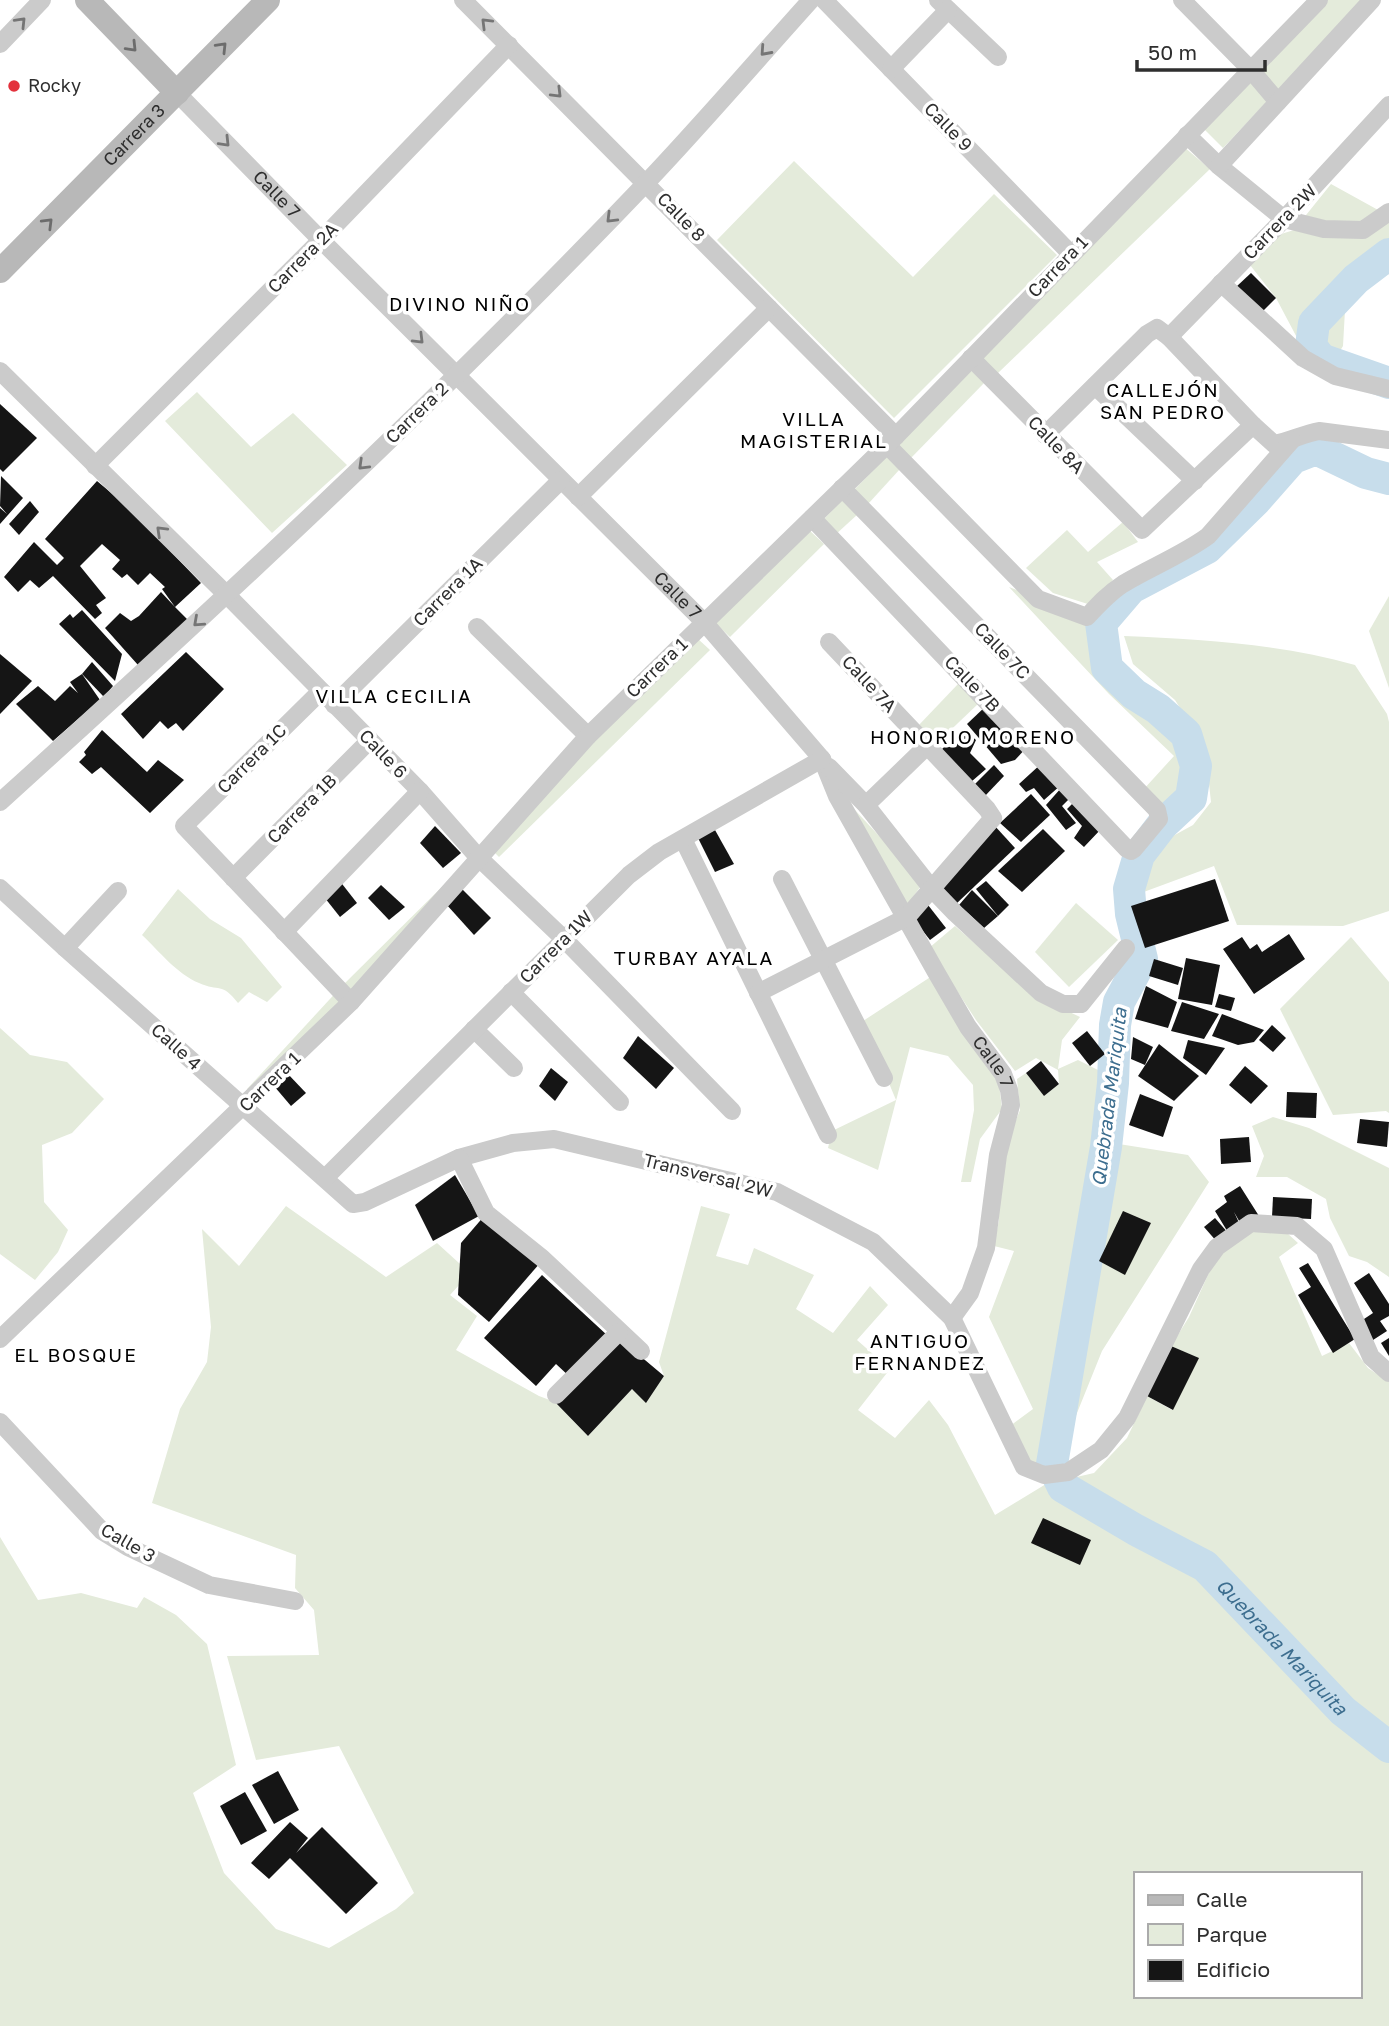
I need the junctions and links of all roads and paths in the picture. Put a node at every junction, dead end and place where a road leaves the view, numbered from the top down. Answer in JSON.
{"nodes":[{"id":1,"x":42,"y":0,"type":"edge"},
{"id":2,"x":87,"y":0,"type":"edge"},
{"id":3,"x":268,"y":0,"type":"edge"},
{"id":4,"x":463,"y":0,"type":"edge"},
{"id":5,"x":811,"y":0,"type":"edge"},
{"id":6,"x":824,"y":0,"type":"edge"},
{"id":7,"x":1182,"y":0,"type":"edge"},
{"id":8,"x":1319,"y":0,"type":"edge"},
{"id":9,"x":1373,"y":0,"type":"edge"},
{"id":10,"x":943,"y":5,"type":"edge"},
{"id":11,"x":0,"y":44,"type":"edge"},
{"id":12,"x":509,"y":45,"type":"junction"},
{"id":13,"x":998,"y":57,"type":"dead end"},
{"id":14,"x":891,"y":69,"type":"junction"},
{"id":15,"x":1250,"y":69,"type":"junction"},
{"id":16,"x":177,"y":93,"type":"junction"},
{"id":17,"x":1278,"y":102,"type":"junction"},
{"id":18,"x":1389,"y":105,"type":"edge"},
{"id":19,"x":1193,"y":140,"type":"junction"},
{"id":20,"x":1217,"y":164,"type":"junction"},
{"id":21,"x":647,"y":182,"type":"junction"},
{"id":22,"x":1389,"y":212,"type":"edge"},
{"id":23,"x":1284,"y":219,"type":"junction"},
{"id":24,"x":321,"y":240,"type":"junction"},
{"id":25,"x":1071,"y":254,"type":"junction"},
{"id":26,"x":0,"y":271,"type":"edge"},
{"id":27,"x":1221,"y":284,"type":"junction"},
{"id":28,"x":769,"y":308,"type":"junction"},
{"id":29,"x":1169,"y":337,"type":"junction"},
{"id":30,"x":971,"y":358,"type":"junction"},
{"id":31,"x":0,"y":371,"type":"edge"},
{"id":32,"x":456,"y":375,"type":"junction"},
{"id":33,"x":1095,"y":386,"type":"junction"},
{"id":34,"x":1389,"y":389,"type":"edge"},
{"id":35,"x":1253,"y":425,"type":"junction"},
{"id":36,"x":1045,"y":435,"type":"junction"},
{"id":37,"x":892,"y":440,"type":"junction"},
{"id":38,"x":1292,"y":440,"type":"junction"},
{"id":39,"x":1389,"y":440,"type":"edge"},
{"id":40,"x":94,"y":466,"type":"junction"},
{"id":41,"x":561,"y":480,"type":"junction"},
{"id":42,"x":1195,"y":481,"type":"junction"},
{"id":43,"x":842,"y":488,"type":"junction"},
{"id":44,"x":578,"y":497,"type":"junction"},
{"id":45,"x":812,"y":518,"type":"junction"},
{"id":46,"x":228,"y":596,"type":"junction"},
{"id":47,"x":704,"y":622,"type":"junction"},
{"id":48,"x":477,"y":626,"type":"dead end"},
{"id":49,"x":829,"y":642,"type":"dead end"},
{"id":50,"x":320,"y":691,"type":"junction"},
{"id":51,"x":334,"y":705,"type":"junction"},
{"id":52,"x":588,"y":736,"type":"junction"},
{"id":53,"x":370,"y":740,"type":"junction"},
{"id":54,"x":927,"y":746,"type":"junction"},
{"id":55,"x":822,"y":759,"type":"junction"},
{"id":56,"x":419,"y":792,"type":"junction"},
{"id":57,"x":0,"y":802,"type":"edge"},
{"id":58,"x":866,"y":805,"type":"junction"},
{"id":59,"x":683,"y":839,"type":"junction"},
{"id":60,"x":1131,"y":851,"type":"joint"},
{"id":61,"x":478,"y":857,"type":"junction"},
{"id":62,"x":233,"y":878,"type":"junction"},
{"id":63,"x":782,"y":879,"type":"dead end"},
{"id":64,"x":0,"y":888,"type":"edge"},
{"id":65,"x":932,"y":889,"type":"junction"},
{"id":66,"x":118,"y":891,"type":"dead end"},
{"id":67,"x":907,"y":917,"type":"junction"},
{"id":68,"x":284,"y":932,"type":"junction"},
{"id":69,"x":564,"y":939,"type":"junction"},
{"id":70,"x":65,"y":948,"type":"junction"},
{"id":71,"x":1126,"y":948,"type":"dead end"},
{"id":72,"x":825,"y":959,"type":"junction"},
{"id":73,"x":511,"y":992,"type":"junction"},
{"id":74,"x":758,"y":993,"type":"junction"},
{"id":75,"x":351,"y":1002,"type":"junction"},
{"id":76,"x":474,"y":1029,"type":"junction"},
{"id":77,"x":514,"y":1068,"type":"dead end"},
{"id":78,"x":884,"y":1078,"type":"dead end"},
{"id":79,"x":620,"y":1102,"type":"dead end"},
{"id":80,"x":244,"y":1107,"type":"junction"},
{"id":81,"x":732,"y":1111,"type":"dead end"},
{"id":82,"x":828,"y":1135,"type":"dead end"},
{"id":83,"x":459,"y":1158,"type":"junction"},
{"id":84,"x":325,"y":1178,"type":"junction"},
{"id":85,"x":354,"y":1204,"type":"joint"},
{"id":86,"x":952,"y":1318,"type":"junction"},
{"id":87,"x":619,"y":1332,"type":"junction"},
{"id":88,"x":0,"y":1339,"type":"edge"},
{"id":89,"x":641,"y":1351,"type":"dead end"},
{"id":90,"x":1389,"y":1373,"type":"edge"},
{"id":91,"x":556,"y":1395,"type":"dead end"},
{"id":92,"x":0,"y":1422,"type":"edge"},
{"id":93,"x":295,"y":1601,"type":"dead end"}],
"edges":[{"from":11,"to":1,"type":"street","one_way":true},
{"from":2,"to":16,"type":"street","name":"Calle 7","one_way":true},
{"from":16,"to":3,"type":"street","name":"Carrera 3","one_way":true},
{"from":12,"to":4,"type":"street","name":"Calle 8","one_way":true},
{"from":5,"to":21,"type":"street","name":"Carrera 2","one_way":true},
{"from":6,"to":14,"type":"street","name":"Calle 9"},
{"from":7,"to":15,"type":"street"},
{"from":8,"to":15,"type":"street","name":"Carrera 1"},
{"from":9,"to":17,"type":"street"},
{"from":10,"to":13,"type":"street"},
{"from":10,"to":14,"type":"street"},
{"from":12,"to":21,"type":"street","name":"Calle 8","one_way":true},
{"from":12,"to":24,"type":"street","name":"Carrera 2A"},
{"from":14,"to":25,"type":"street","name":"Calle 9"},
{"from":15,"to":17,"type":"street"},
{"from":15,"to":19,"type":"street","name":"Carrera 1"},
{"from":16,"to":24,"type":"street","name":"Calle 7","one_way":true},
{"from":26,"to":16,"type":"street","name":"Carrera 3","one_way":true},
{"from":17,"to":20,"type":"street"},
{"from":18,"to":23,"type":"street","name":"Carrera 2W"},
{"from":19,"to":20,"type":"street"},
{"from":19,"to":25,"type":"street","name":"Carrera 1"},
{"from":20,"to":23,"type":"street"},
{"from":21,"to":28,"type":"street","name":"Calle 8"},
{"from":21,"to":32,"type":"street","name":"Carrera 2","one_way":true},
{"from":22,"to":23,"type":"street"},
{"from":23,"to":27,"type":"street","name":"Carrera 2W"},
{"from":24,"to":32,"type":"street","name":"Calle 7","one_way":true},
{"from":24,"to":40,"type":"street","name":"Carrera 2A"},
{"from":25,"to":30,"type":"street","name":"Carrera 1"},
{"from":27,"to":29,"type":"street","name":"Carrera 2W"},
{"from":27,"to":34,"type":"street"},
{"from":28,"to":37,"type":"street","name":"Calle 8"},
{"from":28,"to":44,"type":"street"},
{"from":29,"to":33,"type":"street"},
{"from":29,"to":35,"type":"street"},
{"from":30,"to":36,"type":"street","name":"Calle 8A"},
{"from":30,"to":37,"type":"street","name":"Carrera 1"},
{"from":31,"to":40,"type":"street","name":"Calle 6"},
{"from":32,"to":41,"type":"street","name":"Calle 7"},
{"from":32,"to":46,"type":"street","name":"Carrera 2","one_way":true},
{"from":33,"to":36,"type":"street"},
{"from":33,"to":42,"type":"street"},
{"from":35,"to":38,"type":"street"},
{"from":35,"to":42,"type":"street"},
{"from":36,"to":42,"type":"street","name":"Calle 8A"},
{"from":37,"to":38,"type":"street","name":"Calle 8"},
{"from":37,"to":43,"type":"street","name":"Carrera 1"},
{"from":38,"to":39,"type":"street"},
{"from":46,"to":40,"type":"street","name":"Calle 6","one_way":true},
{"from":41,"to":44,"type":"street","name":"Calle 7"},
{"from":41,"to":51,"type":"street","name":"Carrera 1A"},
{"from":43,"to":45,"type":"street","name":"Carrera 1"},
{"from":43,"to":60,"type":"street","name":"Calle 7C"},
{"from":44,"to":47,"type":"street","name":"Calle 7"},
{"from":45,"to":47,"type":"street","name":"Carrera 1"},
{"from":45,"to":60,"type":"street","name":"Calle 7B"},
{"from":46,"to":50,"type":"street","name":"Calle 6"},
{"from":46,"to":57,"type":"street","name":"Carrera 2","one_way":true},
{"from":47,"to":52,"type":"street","name":"Carrera 1"},
{"from":47,"to":55,"type":"street","name":"Calle 7"},
{"from":48,"to":52,"type":"street"},
{"from":49,"to":54,"type":"street","name":"Calle 7A"},
{"from":50,"to":51,"type":"street","name":"Calle 6"},
{"from":50,"to":62,"type":"street","name":"Carrera 1C"},
{"from":51,"to":53,"type":"street","name":"Calle 6"},
{"from":52,"to":61,"type":"street","name":"Carrera 1"},
{"from":53,"to":56,"type":"street","name":"Calle 6"},
{"from":53,"to":62,"type":"street","name":"Carrera 1B"},
{"from":54,"to":58,"type":"street"},
{"from":54,"to":65,"type":"street","name":"Calle 7A"},
{"from":55,"to":58,"type":"street"},
{"from":55,"to":59,"type":"street","name":"Carrera 1W"},
{"from":55,"to":67,"type":"street","name":"Calle 7"},
{"from":56,"to":61,"type":"street","name":"Calle 6"},
{"from":56,"to":68,"type":"street"},
{"from":58,"to":65,"type":"street"},
{"from":59,"to":69,"type":"street","name":"Carrera 1W"},
{"from":59,"to":74,"type":"street"},
{"from":61,"to":69,"type":"street","name":"Calle 6"},
{"from":61,"to":75,"type":"street","name":"Carrera 1"},
{"from":62,"to":68,"type":"street"},
{"from":63,"to":72,"type":"street"},
{"from":64,"to":70,"type":"street","name":"Calle 4"},
{"from":65,"to":67,"type":"street"},
{"from":65,"to":71,"type":"street"},
{"from":66,"to":70,"type":"street"},
{"from":67,"to":72,"type":"street"},
{"from":67,"to":86,"type":"street","name":"Calle 7"},
{"from":68,"to":75,"type":"street"},
{"from":69,"to":73,"type":"street","name":"Carrera 1W"},
{"from":69,"to":81,"type":"street","name":"Calle 6"},
{"from":70,"to":80,"type":"street","name":"Calle 4"},
{"from":72,"to":74,"type":"street"},
{"from":72,"to":78,"type":"street"},
{"from":73,"to":76,"type":"street","name":"Carrera 1W"},
{"from":73,"to":79,"type":"street"},
{"from":74,"to":82,"type":"street"},
{"from":75,"to":80,"type":"street","name":"Carrera 1"},
{"from":76,"to":77,"type":"street"},
{"from":76,"to":84,"type":"street","name":"Carrera 1W"},
{"from":80,"to":84,"type":"street","name":"Calle 4"},
{"from":80,"to":88,"type":"street","name":"Carrera 1"},
{"from":83,"to":85,"type":"street","name":"Transversal 2W"},
{"from":83,"to":86,"type":"street","name":"Transversal 2W"},
{"from":83,"to":87,"type":"street"},
{"from":84,"to":85,"type":"street","name":"Calle 4"},
{"from":86,"to":90,"type":"street","name":"Transversal 2W"},
{"from":87,"to":89,"type":"street"},
{"from":87,"to":91,"type":"street"},
{"from":92,"to":93,"type":"street","name":"Calle 3"}]}
